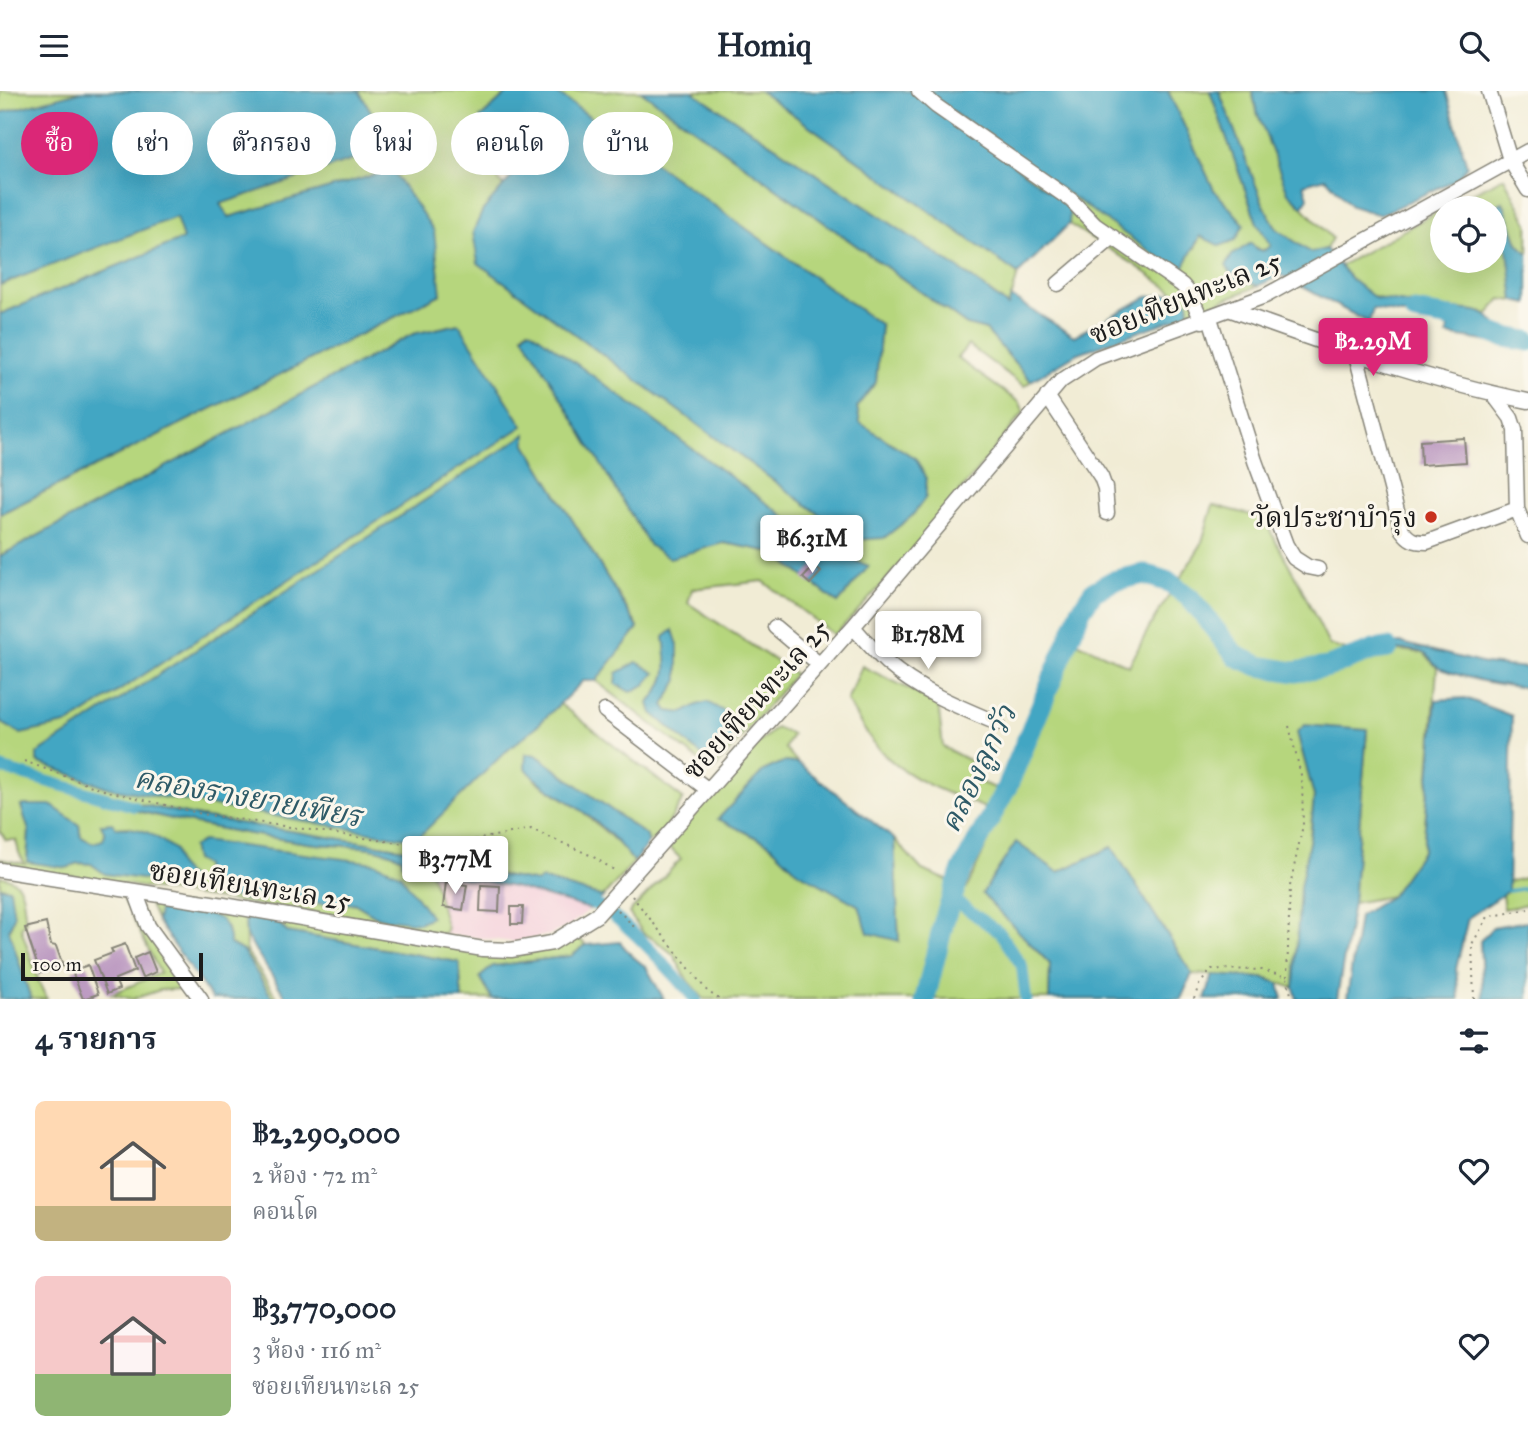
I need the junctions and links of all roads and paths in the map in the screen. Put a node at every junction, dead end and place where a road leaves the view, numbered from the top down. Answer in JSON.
{"nodes":[{"id":1,"x":919,"y":91,"type":"edge"},
{"id":2,"x":1489,"y":91,"type":"edge"},
{"id":3,"x":1528,"y":151,"type":"edge"},
{"id":4,"x":1510,"y":160,"type":"junction"},
{"id":5,"x":1528,"y":190,"type":"edge"},
{"id":6,"x":1113,"y":237,"type":"junction"},
{"id":7,"x":1058,"y":284,"type":"dead end"},
{"id":8,"x":1231,"y":310,"type":"junction"},
{"id":9,"x":1206,"y":319,"type":"junction"},
{"id":10,"x":1356,"y":355,"type":"junction"},
{"id":11,"x":1493,"y":394,"type":"junction"},
{"id":12,"x":1047,"y":396,"type":"junction"},
{"id":13,"x":1528,"y":401,"type":"edge"},
{"id":14,"x":1522,"y":442,"type":"edge"},
{"id":15,"x":1517,"y":509,"type":"junction"},
{"id":16,"x":1107,"y":513,"type":"dead end"},
{"id":17,"x":1528,"y":536,"type":"edge"},
{"id":18,"x":1318,"y":569,"type":"dead end"},
{"id":19,"x":775,"y":627,"type":"dead end"},
{"id":20,"x":845,"y":635,"type":"junction"},
{"id":21,"x":819,"y":664,"type":"junction"},
{"id":22,"x":605,"y":711,"type":"dead end"},
{"id":23,"x":998,"y":723,"type":"dead end"},
{"id":24,"x":1289,"y":726,"type":"dead end"},
{"id":25,"x":24,"y":761,"type":"dead end"},
{"id":26,"x":707,"y":789,"type":"junction"},
{"id":27,"x":0,"y":870,"type":"edge"},
{"id":28,"x":628,"y":883,"type":"junction"},
{"id":29,"x":135,"y":891,"type":"junction"},
{"id":30,"x":605,"y":908,"type":"junction"},
{"id":31,"x":1528,"y":909,"type":"edge"},
{"id":32,"x":637,"y":930,"type":"dead end"},
{"id":33,"x":1287,"y":977,"type":"junction"},
{"id":34,"x":201,"y":999,"type":"edge"},
{"id":35,"x":719,"y":999,"type":"edge"},
{"id":36,"x":1194,"y":999,"type":"edge"},
{"id":37,"x":1292,"y":999,"type":"edge"},
{"id":38,"x":1474,"y":999,"type":"edge"}],
"edges":[{"from":1,"to":6,"type":"street"},
{"from":2,"to":4,"type":"street"},
{"from":3,"to":4,"type":"street","name":"ซอยเทียนทะเล 25"},
{"from":4,"to":5,"type":"street"},
{"from":4,"to":8,"type":"street","name":"ซอยเทียนทะเล 25"},
{"from":6,"to":7,"type":"street"},
{"from":6,"to":9,"type":"street"},
{"from":8,"to":9,"type":"street","name":"ซอยเทียนทะเล 25"},
{"from":8,"to":10,"type":"street"},
{"from":9,"to":12,"type":"street","name":"ซอยเทียนทะเล 25"},
{"from":9,"to":18,"type":"street"},
{"from":10,"to":11,"type":"street"},
{"from":10,"to":15,"type":"street"},
{"from":11,"to":13,"type":"street"},
{"from":11,"to":14,"type":"street"},
{"from":12,"to":16,"type":"street"},
{"from":12,"to":20,"type":"street","name":"ซอยเทียนทะเล 25"},
{"from":14,"to":15,"type":"street"},
{"from":15,"to":17,"type":"street"},
{"from":19,"to":21,"type":"street"},
{"from":20,"to":21,"type":"street","name":"ซอยเทียนทะเล 25"},
{"from":20,"to":23,"type":"street"},
{"from":21,"to":26,"type":"street","name":"ซอยเทียนทะเล 25"},
{"from":22,"to":26,"type":"street"},
{"from":24,"to":33,"type":"path"},
{"from":25,"to":28,"type":"path"},
{"from":26,"to":28,"type":"street","name":"ซอยเทียนทะเล 25"},
{"from":27,"to":29,"type":"street","name":"ซอยเทียนทะเล 25"},
{"from":28,"to":30,"type":"street","name":"ซอยเทียนทะเล 25"},
{"from":28,"to":35,"type":"path"},
{"from":29,"to":30,"type":"street","name":"ซอยเทียนทะเล 25"},
{"from":29,"to":34,"type":"street"},
{"from":30,"to":32,"type":"path"},
{"from":31,"to":38,"type":"path"},
{"from":33,"to":36,"type":"path"},
{"from":33,"to":37,"type":"path"}]}
